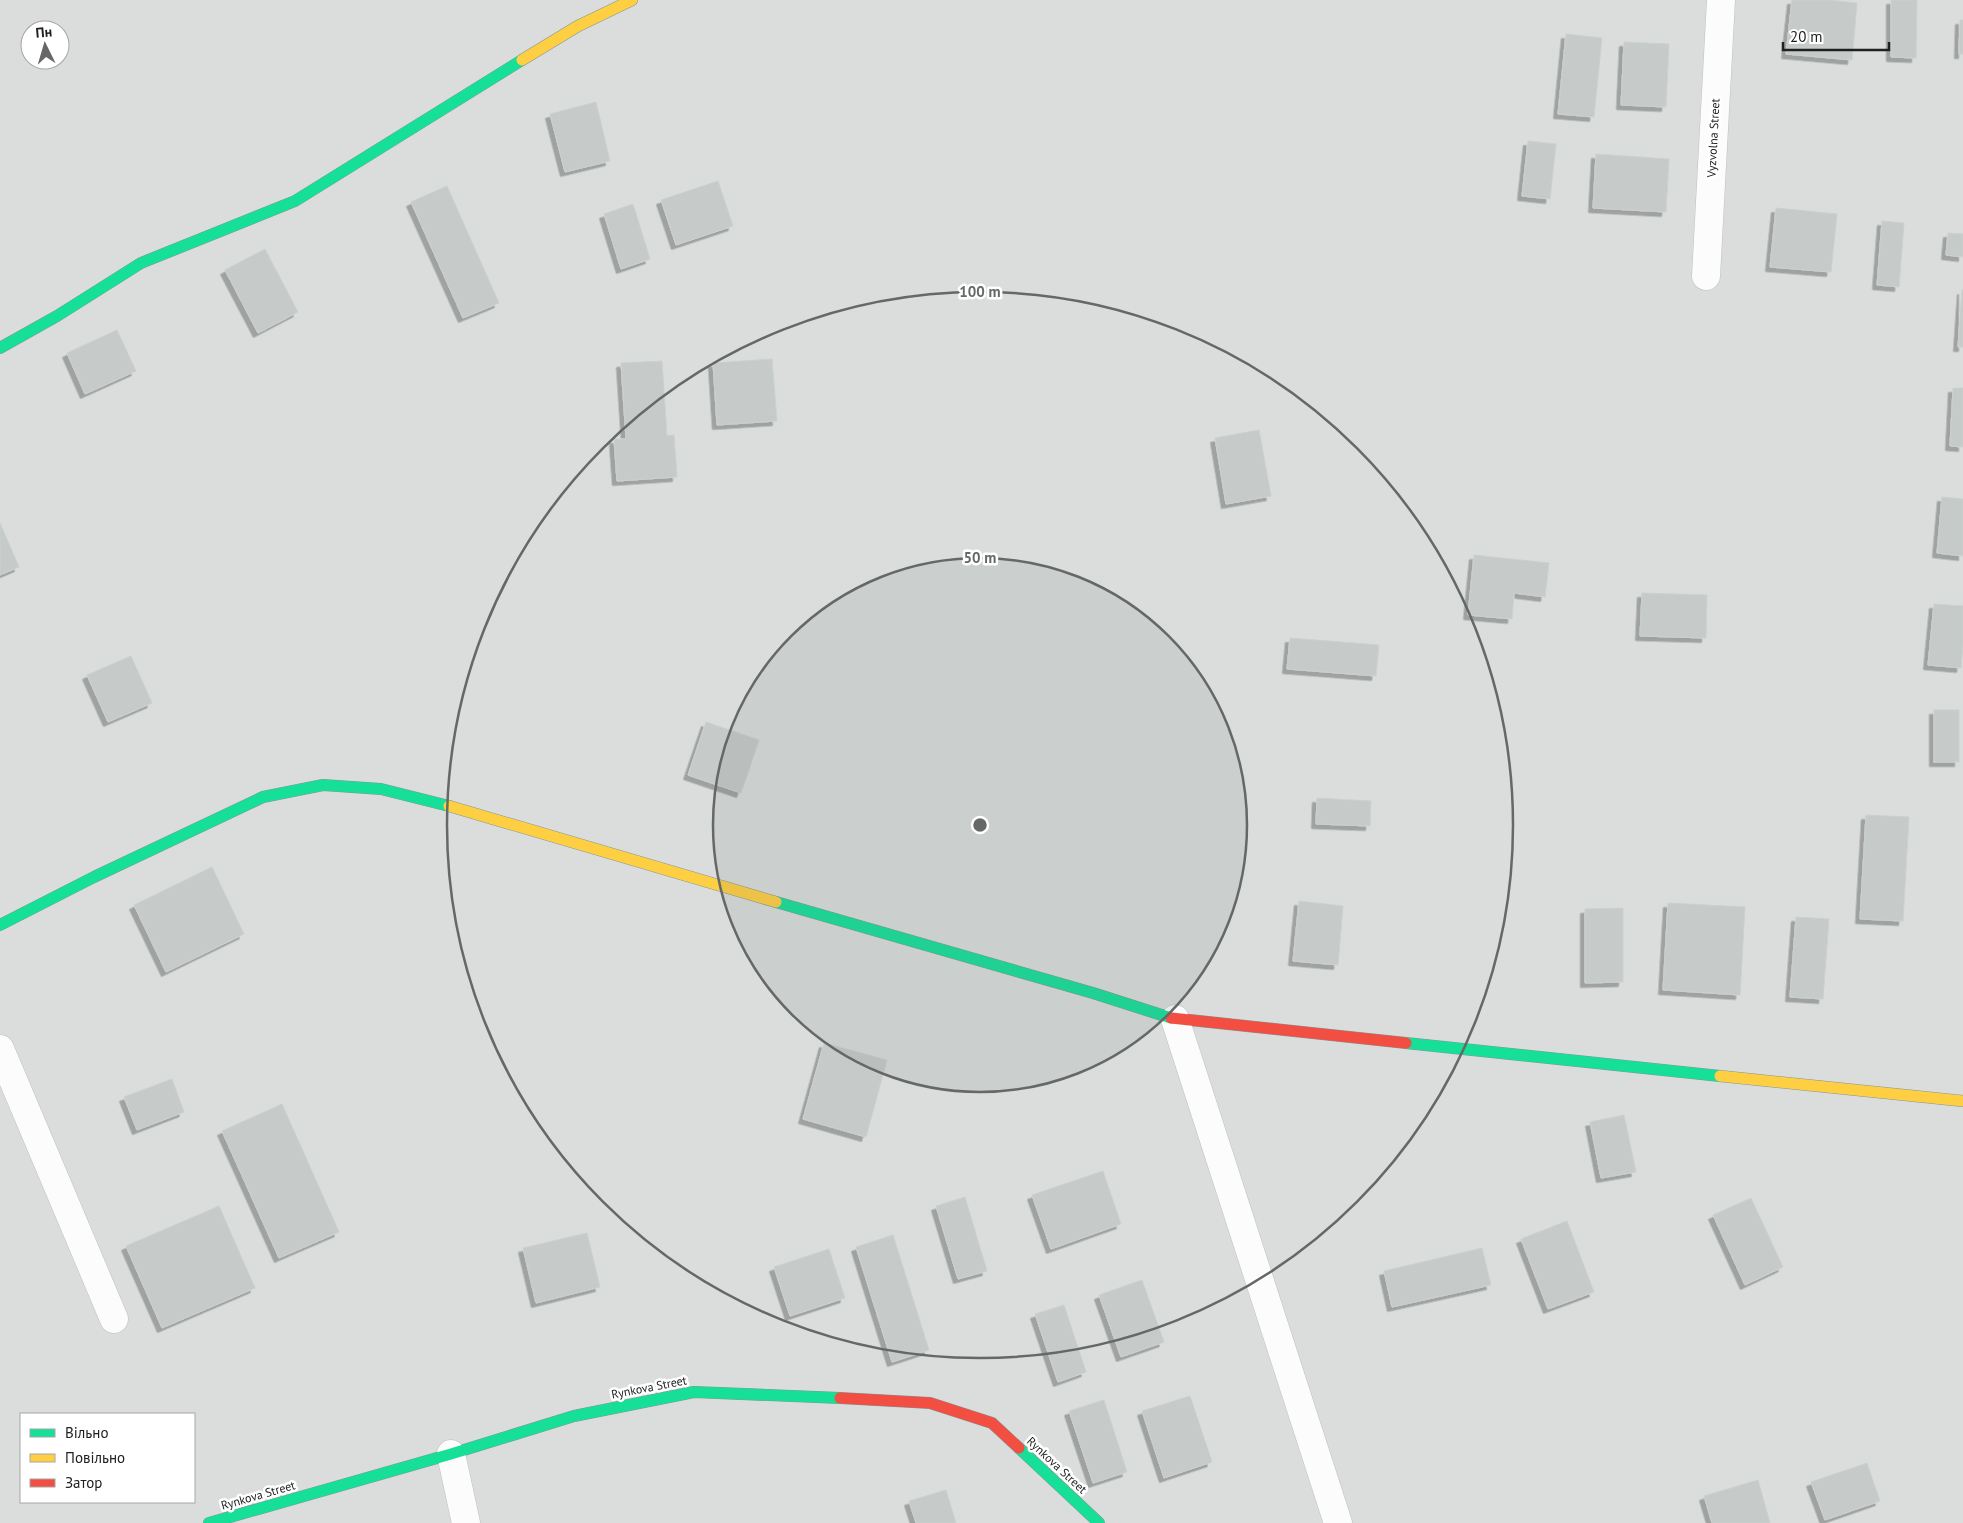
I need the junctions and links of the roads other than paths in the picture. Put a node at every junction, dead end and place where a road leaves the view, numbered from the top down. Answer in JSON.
{"nodes":[{"id":1,"x":632,"y":0,"type":"edge"},
{"id":2,"x":1721,"y":0,"type":"edge"},
{"id":3,"x":1706,"y":276,"type":"dead end"},
{"id":4,"x":0,"y":348,"type":"edge"},
{"id":5,"x":0,"y":925,"type":"edge"},
{"id":6,"x":1176,"y":1018,"type":"junction"},
{"id":7,"x":0,"y":1049,"type":"edge"},
{"id":8,"x":1963,"y":1101,"type":"edge"},
{"id":9,"x":114,"y":1319,"type":"dead end"},
{"id":10,"x":451,"y":1454,"type":"junction"},
{"id":11,"x":209,"y":1523,"type":"edge"},
{"id":12,"x":466,"y":1523,"type":"edge"},
{"id":13,"x":1099,"y":1523,"type":"edge"},
{"id":14,"x":1338,"y":1523,"type":"edge"}],
"edges":[{"from":1,"to":4,"type":"street"},
{"from":2,"to":3,"type":"street","name":"Vyzvolna Street"},
{"from":5,"to":6,"type":"street"},
{"from":6,"to":8,"type":"street"},
{"from":6,"to":14,"type":"street"},
{"from":7,"to":9,"type":"street"},
{"from":10,"to":11,"type":"street","name":"Rynkova Street"},
{"from":10,"to":12,"type":"street"},
{"from":10,"to":13,"type":"street","name":"Rynkova Street"}]}
